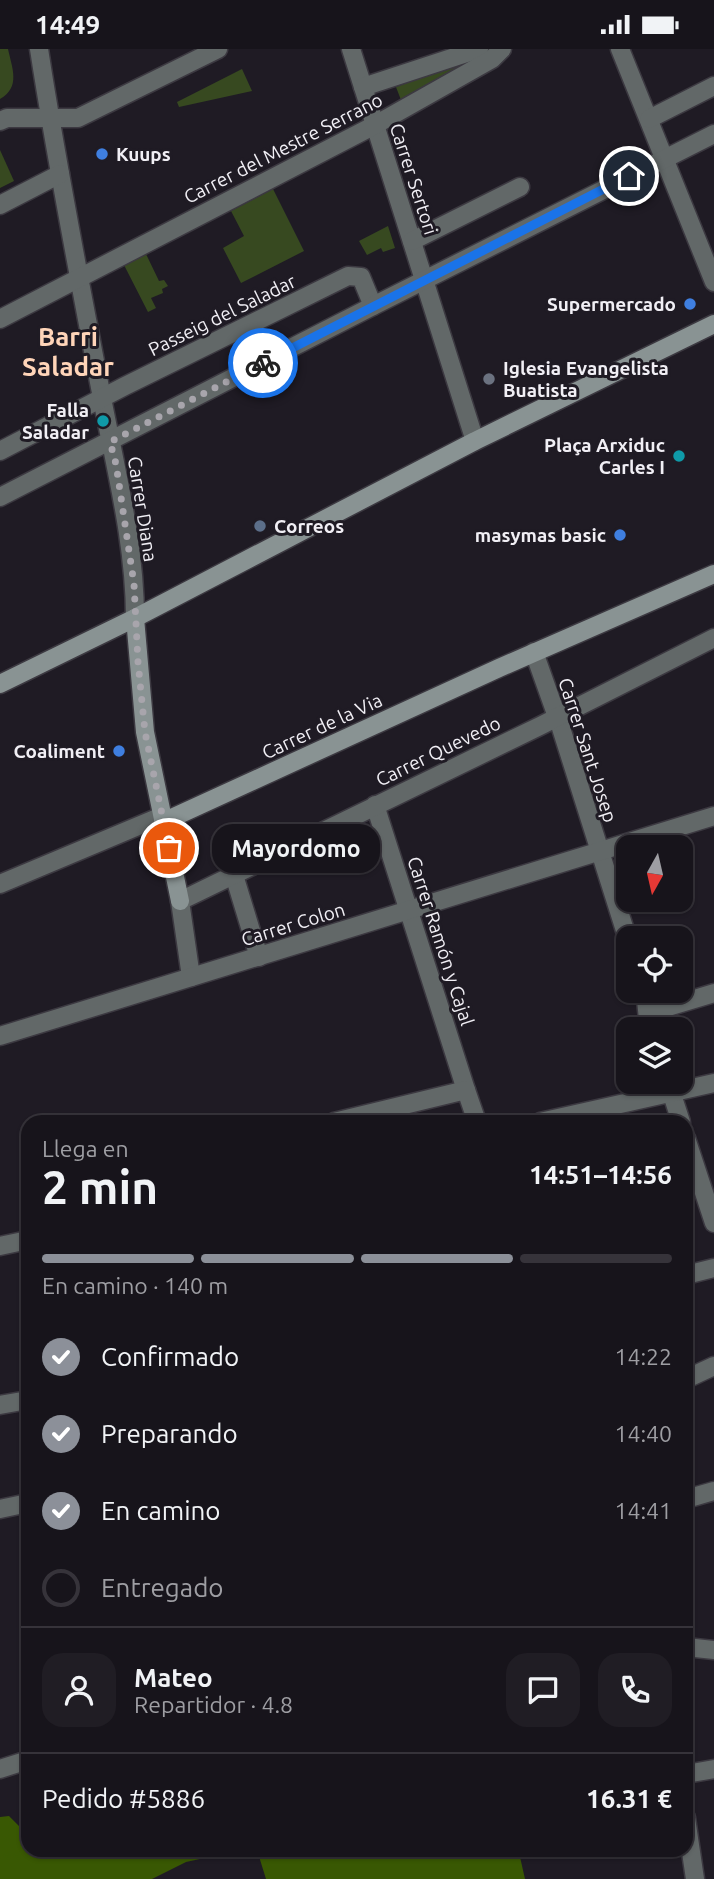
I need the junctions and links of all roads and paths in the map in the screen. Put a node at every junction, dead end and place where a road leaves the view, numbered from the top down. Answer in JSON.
{"nodes":[{"id":1,"x":39,"y":49,"type":"edge"},
{"id":2,"x":218,"y":49,"type":"edge"},
{"id":3,"x":351,"y":49,"type":"edge"},
{"id":4,"x":479,"y":49,"type":"edge"},
{"id":5,"x":502,"y":49,"type":"edge"},
{"id":6,"x":620,"y":49,"type":"edge"},
{"id":7,"x":714,"y":86,"type":"edge"},
{"id":8,"x":363,"y":87,"type":"junction"},
{"id":9,"x":49,"y":118,"type":"junction"},
{"id":10,"x":649,"y":119,"type":"junction"},
{"id":11,"x":0,"y":121,"type":"edge"},
{"id":12,"x":375,"y":125,"type":"junction"},
{"id":13,"x":714,"y":134,"type":"edge"},
{"id":14,"x":664,"y":159,"type":"junction"},
{"id":15,"x":60,"y":174,"type":"junction"},
{"id":16,"x":520,"y":187,"type":"dead end"},
{"id":17,"x":0,"y":205,"type":"edge"},
{"id":18,"x":412,"y":241,"type":"junction"},
{"id":19,"x":79,"y":277,"type":"junction"},
{"id":20,"x":424,"y":281,"type":"junction"},
{"id":21,"x":714,"y":282,"type":"edge"},
{"id":22,"x":373,"y":306,"type":"junction"},
{"id":23,"x":0,"y":319,"type":"edge"},
{"id":24,"x":714,"y":324,"type":"edge"},
{"id":25,"x":102,"y":398,"type":"junction"},
{"id":26,"x":110,"y":442,"type":"junction"},
{"id":27,"x":475,"y":442,"type":"junction"},
{"id":28,"x":0,"y":451,"type":"edge"},
{"id":29,"x":0,"y":497,"type":"edge"},
{"id":30,"x":713,"y":577,"type":"edge"},
{"id":31,"x":135,"y":618,"type":"junction"},
{"id":32,"x":714,"y":638,"type":"edge"},
{"id":33,"x":534,"y":652,"type":"junction"},
{"id":34,"x":0,"y":684,"type":"edge"},
{"id":35,"x":557,"y":717,"type":"junction"},
{"id":36,"x":375,"y":805,"type":"junction"},
{"id":37,"x":714,"y":816,"type":"edge"},
{"id":38,"x":163,"y":819,"type":"junction"},
{"id":39,"x":599,"y":852,"type":"junction"},
{"id":40,"x":234,"y":875,"type":"junction"},
{"id":41,"x":0,"y":884,"type":"edge"},
{"id":42,"x":180,"y":901,"type":"junction"},
{"id":43,"x":409,"y":910,"type":"junction"},
{"id":44,"x":623,"y":926,"type":"edge"},
{"id":45,"x":259,"y":957,"type":"junction"},
{"id":46,"x":191,"y":977,"type":"junction"},
{"id":47,"x":714,"y":993,"type":"edge"},
{"id":48,"x":659,"y":1017,"type":"edge"},
{"id":49,"x":0,"y":1036,"type":"edge"},
{"id":50,"x":714,"y":1083,"type":"edge"},
{"id":51,"x":693,"y":1085,"type":"edge"},
{"id":52,"x":466,"y":1090,"type":"junction"},
{"id":53,"x":643,"y":1094,"type":"edge"},
{"id":54,"x":671,"y":1094,"type":"edge"},
{"id":55,"x":362,"y":1115,"type":"edge"},
{"id":56,"x":475,"y":1115,"type":"edge"},
{"id":57,"x":566,"y":1115,"type":"edge"},
{"id":58,"x":679,"y":1115,"type":"edge"},
{"id":59,"x":693,"y":1159,"type":"edge"},
{"id":60,"x":714,"y":1223,"type":"edge"},
{"id":61,"x":21,"y":1242,"type":"edge"},
{"id":62,"x":0,"y":1246,"type":"edge"},
{"id":63,"x":714,"y":1268,"type":"edge"},
{"id":64,"x":693,"y":1273,"type":"edge"},
{"id":65,"x":714,"y":1366,"type":"edge"},
{"id":66,"x":693,"y":1376,"type":"edge"},
{"id":67,"x":21,"y":1401,"type":"edge"},
{"id":68,"x":0,"y":1405,"type":"edge"},
{"id":69,"x":714,"y":1491,"type":"edge"},
{"id":70,"x":693,"y":1497,"type":"edge"},
{"id":71,"x":21,"y":1504,"type":"edge"},
{"id":72,"x":0,"y":1509,"type":"edge"},
{"id":73,"x":693,"y":1648,"type":"edge"},
{"id":74,"x":714,"y":1650,"type":"edge"},
{"id":75,"x":21,"y":1762,"type":"edge"},
{"id":76,"x":0,"y":1769,"type":"edge"},
{"id":77,"x":714,"y":1769,"type":"edge"},
{"id":78,"x":693,"y":1773,"type":"edge"},
{"id":79,"x":692,"y":1857,"type":"edge"},
{"id":80,"x":695,"y":1879,"type":"edge"}],
"edges":[{"from":1,"to":9,"type":"street","name":"Carrer Diana"},
{"from":2,"to":9,"type":"street"},
{"from":3,"to":8,"type":"street","name":"Carrer Sertori"},
{"from":4,"to":8,"type":"street","name":"Carrer del Mestre Serrano"},
{"from":5,"to":12,"type":"street","name":"Carrer del Mestre Serrano"},
{"from":6,"to":10,"type":"street"},
{"from":7,"to":10,"type":"street"},
{"from":8,"to":12,"type":"street","name":"Carrer Sertori"},
{"from":9,"to":11,"type":"street"},
{"from":9,"to":15,"type":"street","name":"Carrer Diana"},
{"from":10,"to":14,"type":"street"},
{"from":12,"to":18,"type":"street","name":"Carrer Sertori"},
{"from":12,"to":19,"type":"street","name":"Carrer del Mestre Serrano"},
{"from":13,"to":14,"type":"street"},
{"from":14,"to":20,"type":"street"},
{"from":14,"to":21,"type":"street"},
{"from":15,"to":17,"type":"street"},
{"from":15,"to":19,"type":"street","name":"Carrer Diana"},
{"from":16,"to":18,"type":"street"},
{"from":18,"to":20,"type":"street","name":"Carrer Sertori"},
{"from":19,"to":23,"type":"street","name":"Carrer del Mestre Serrano"},
{"from":19,"to":25,"type":"street","name":"Carrer Diana"},
{"from":20,"to":22,"type":"street"},
{"from":20,"to":27,"type":"street","name":"Carrer Sertori"},
{"from":22,"to":25,"type":"street","name":"Passeig del Saladar"},
{"from":22,"to":26,"type":"street"},
{"from":24,"to":27,"type":"main road"},
{"from":25,"to":26,"type":"street","name":"Carrer Diana"},
{"from":25,"to":28,"type":"street","name":"Passeig del Saladar"},
{"from":26,"to":29,"type":"street"},
{"from":26,"to":31,"type":"street","name":"Carrer Diana"},
{"from":27,"to":31,"type":"main road"},
{"from":30,"to":33,"type":"main road"},
{"from":31,"to":34,"type":"main road"},
{"from":31,"to":38,"type":"main road","name":"Carrer Diana"},
{"from":32,"to":35,"type":"street","name":"Carrer Quevedo"},
{"from":33,"to":35,"type":"street","name":"Carrer Sant Josep"},
{"from":33,"to":38,"type":"main road","name":"Carrer de la Via"},
{"from":35,"to":36,"type":"street","name":"Carrer Quevedo"},
{"from":35,"to":39,"type":"street","name":"Carrer Sant Josep"},
{"from":36,"to":40,"type":"street","name":"Carrer Quevedo"},
{"from":36,"to":43,"type":"street","name":"Carrer Ramón y Cajal"},
{"from":37,"to":39,"type":"street","name":"Carrer Colon"},
{"from":38,"to":41,"type":"street","name":"Carrer de la Via"},
{"from":38,"to":42,"type":"main road","name":"Carrer Diana"},
{"from":39,"to":43,"type":"street","name":"Carrer Colon"},
{"from":39,"to":44,"type":"street","name":"Carrer Sant Josep"},
{"from":40,"to":42,"type":"street","name":"Carrer Quevedo"},
{"from":40,"to":45,"type":"street"},
{"from":42,"to":46,"type":"street","name":"Carrer Diana"},
{"from":43,"to":45,"type":"street","name":"Carrer Colon"},
{"from":43,"to":52,"type":"street","name":"Carrer Ramón y Cajal"},
{"from":45,"to":46,"type":"street","name":"Carrer Colon"},
{"from":46,"to":49,"type":"street","name":"Carrer Colon"},
{"from":47,"to":48,"type":"street"},
{"from":50,"to":51,"type":"street"},
{"from":52,"to":55,"type":"street"},
{"from":52,"to":56,"type":"street","name":"Carrer Ramón y Cajal"},
{"from":53,"to":57,"type":"street"},
{"from":54,"to":58,"type":"street"},
{"from":59,"to":60,"type":"street"},
{"from":61,"to":62,"type":"street"},
{"from":63,"to":64,"type":"street"},
{"from":65,"to":66,"type":"street"},
{"from":67,"to":68,"type":"street"},
{"from":69,"to":70,"type":"street"},
{"from":71,"to":72,"type":"street"},
{"from":73,"to":74,"type":"street"},
{"from":75,"to":76,"type":"street"},
{"from":77,"to":78,"type":"street"},
{"from":79,"to":80,"type":"street"}]}
